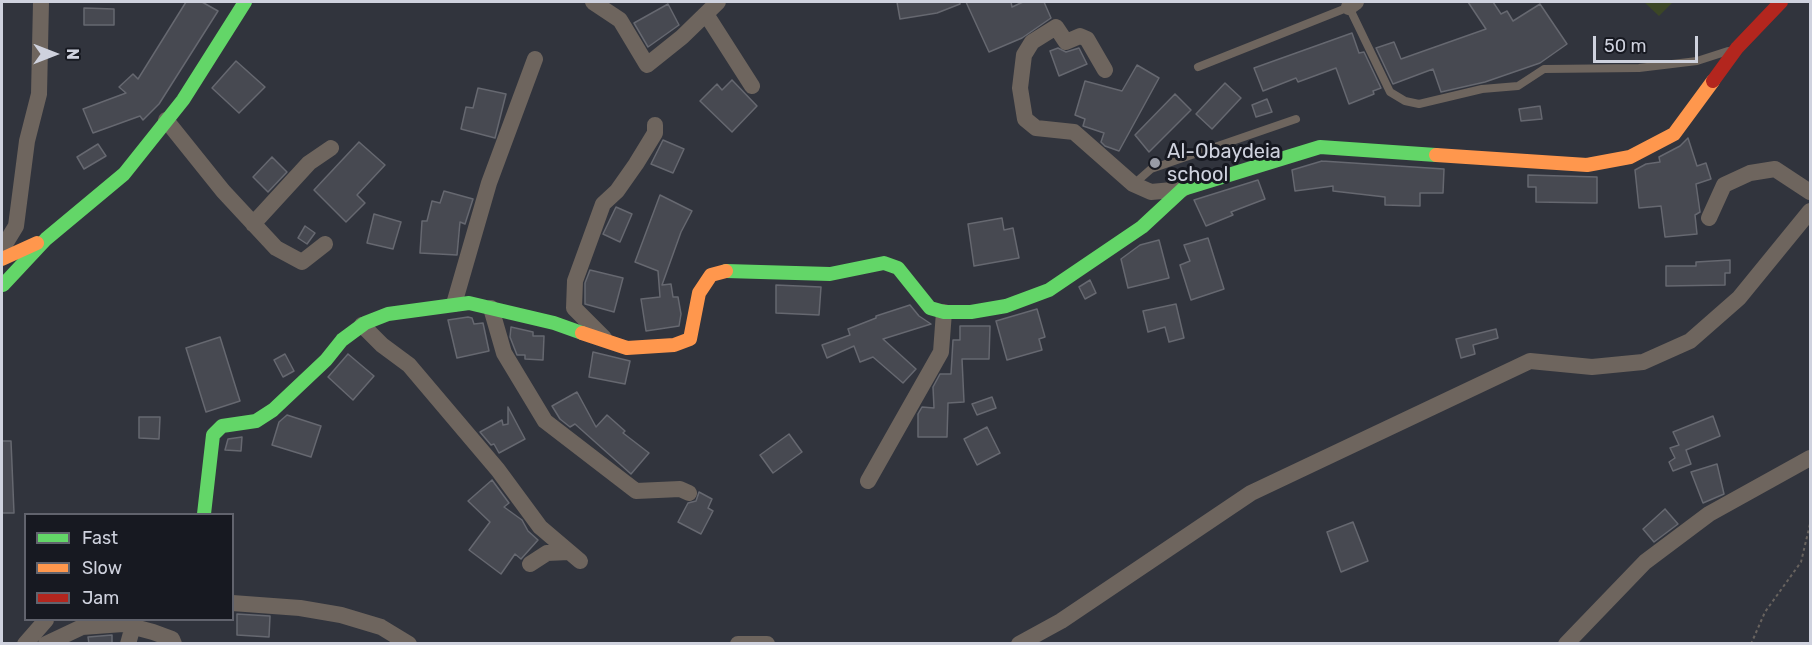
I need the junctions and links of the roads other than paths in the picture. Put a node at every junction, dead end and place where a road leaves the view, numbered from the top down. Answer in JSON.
{"nodes":[{"id":1,"x":40,"y":2,"type":"edge"},
{"id":2,"x":245,"y":2,"type":"edge"},
{"id":3,"x":593,"y":2,"type":"edge"},
{"id":4,"x":718,"y":2,"type":"edge"},
{"id":5,"x":1781,"y":2,"type":"edge"},
{"id":6,"x":1352,"y":4,"type":"edge"},
{"id":7,"x":705,"y":14,"type":"junction"},
{"id":8,"x":1737,"y":48,"type":"junction"},
{"id":9,"x":535,"y":59,"type":"dead end"},
{"id":10,"x":1198,"y":68,"type":"dead end"},
{"id":11,"x":1105,"y":70,"type":"dead end"},
{"id":12,"x":752,"y":86,"type":"dead end"},
{"id":13,"x":1296,"y":119,"type":"dead end"},
{"id":14,"x":166,"y":120,"type":"junction"},
{"id":15,"x":655,"y":125,"type":"dead end"},
{"id":16,"x":331,"y":148,"type":"dead end"},
{"id":17,"x":1133,"y":184,"type":"junction"},
{"id":18,"x":1183,"y":189,"type":"junction"},
{"id":19,"x":1810,"y":192,"type":"edge"},
{"id":20,"x":1810,"y":211,"type":"edge"},
{"id":21,"x":1709,"y":218,"type":"dead end"},
{"id":22,"x":253,"y":224,"type":"junction"},
{"id":23,"x":16,"y":226,"type":"junction"},
{"id":24,"x":325,"y":244,"type":"dead end"},
{"id":25,"x":37,"y":245,"type":"junction"},
{"id":26,"x":2,"y":249,"type":"edge"},
{"id":27,"x":2,"y":259,"type":"edge"},
{"id":28,"x":2,"y":285,"type":"edge"},
{"id":29,"x":454,"y":303,"type":"junction"},
{"id":30,"x":491,"y":308,"type":"junction"},
{"id":31,"x":944,"y":312,"type":"junction"},
{"id":32,"x":362,"y":325,"type":"junction"},
{"id":33,"x":607,"y":341,"type":"junction"},
{"id":34,"x":1810,"y":458,"type":"edge"},
{"id":35,"x":868,"y":481,"type":"dead end"},
{"id":36,"x":689,"y":493,"type":"dead end"},
{"id":37,"x":204,"y":513,"type":"edge"},
{"id":38,"x":530,"y":564,"type":"dead end"},
{"id":39,"x":234,"y":603,"type":"edge"},
{"id":40,"x":45,"y":621,"type":"edge"},
{"id":41,"x":133,"y":626,"type":"junction"},
{"id":42,"x":25,"y":644,"type":"edge"},
{"id":43,"x":46,"y":644,"type":"edge"},
{"id":44,"x":128,"y":644,"type":"edge"},
{"id":45,"x":174,"y":644,"type":"edge"},
{"id":46,"x":409,"y":644,"type":"edge"},
{"id":47,"x":738,"y":644,"type":"edge"},
{"id":48,"x":767,"y":644,"type":"edge"},
{"id":49,"x":1019,"y":644,"type":"edge"},
{"id":50,"x":1566,"y":644,"type":"edge"}],
"edges":[{"from":1,"to":23,"type":"street"},
{"from":2,"to":14,"type":"street"},
{"from":3,"to":7,"type":"street"},
{"from":4,"to":7,"type":"street"},
{"from":5,"to":8,"type":"street"},
{"from":6,"to":8,"type":"lane"},
{"from":6,"to":10,"type":"lane"},
{"from":7,"to":12,"type":"street"},
{"from":8,"to":18,"type":"street"},
{"from":9,"to":29,"type":"street"},
{"from":11,"to":17,"type":"street"},
{"from":13,"to":17,"type":"lane"},
{"from":14,"to":22,"type":"street"},
{"from":14,"to":25,"type":"street"},
{"from":15,"to":33,"type":"street"},
{"from":16,"to":22,"type":"street"},
{"from":17,"to":18,"type":"street"},
{"from":18,"to":31,"type":"street"},
{"from":19,"to":21,"type":"street"},
{"from":20,"to":49,"type":"street"},
{"from":22,"to":24,"type":"street"},
{"from":23,"to":25,"type":"street"},
{"from":23,"to":26,"type":"street"},
{"from":25,"to":27,"type":"street"},
{"from":25,"to":28,"type":"street"},
{"from":29,"to":30,"type":"street"},
{"from":29,"to":32,"type":"street"},
{"from":30,"to":33,"type":"street"},
{"from":30,"to":36,"type":"street"},
{"from":31,"to":33,"type":"street"},
{"from":31,"to":35,"type":"street"},
{"from":32,"to":37,"type":"street"},
{"from":32,"to":38,"type":"street"},
{"from":34,"to":50,"type":"street"},
{"from":39,"to":46,"type":"street"},
{"from":40,"to":42,"type":"street"},
{"from":41,"to":43,"type":"street"},
{"from":41,"to":44,"type":"street"},
{"from":41,"to":45,"type":"street"},
{"from":47,"to":48,"type":"street"}]}
